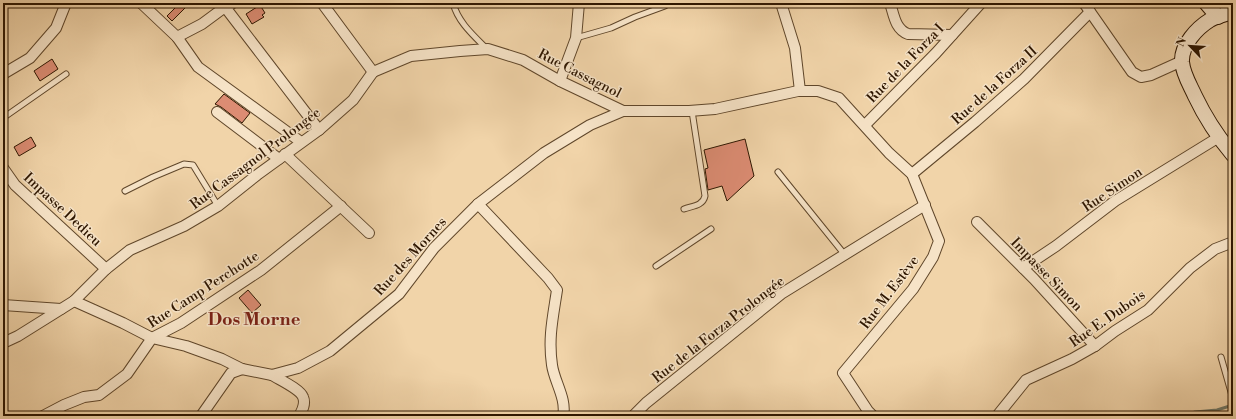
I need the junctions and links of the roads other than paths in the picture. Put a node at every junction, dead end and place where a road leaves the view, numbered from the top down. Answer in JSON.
{"nodes":[{"id":1,"x":66,"y":3,"type":"edge"},
{"id":2,"x":140,"y":3,"type":"edge"},
{"id":3,"x":322,"y":3,"type":"edge"},
{"id":4,"x":453,"y":3,"type":"edge"},
{"id":5,"x":579,"y":3,"type":"edge"},
{"id":6,"x":781,"y":3,"type":"edge"},
{"id":7,"x":890,"y":3,"type":"edge"},
{"id":8,"x":981,"y":3,"type":"edge"},
{"id":9,"x":1084,"y":3,"type":"edge"},
{"id":10,"x":1206,"y":3,"type":"edge"},
{"id":11,"x":229,"y":5,"type":"edge"},
{"id":12,"x":665,"y":6,"type":"dead end"},
{"id":13,"x":1090,"y":12,"type":"junction"},
{"id":14,"x":1233,"y":12,"type":"edge"},
{"id":15,"x":1218,"y":17,"type":"junction"},
{"id":16,"x":952,"y":35,"type":"junction"},
{"id":17,"x":177,"y":37,"type":"junction"},
{"id":18,"x":576,"y":38,"type":"junction"},
{"id":19,"x":488,"y":49,"type":"junction"},
{"id":20,"x":1182,"y":61,"type":"junction"},
{"id":21,"x":372,"y":72,"type":"junction"},
{"id":22,"x":3,"y":74,"type":"edge"},
{"id":23,"x":66,"y":74,"type":"dead end"},
{"id":24,"x":560,"y":81,"type":"junction"},
{"id":25,"x":800,"y":91,"type":"junction"},
{"id":26,"x":623,"y":110,"type":"junction"},
{"id":27,"x":692,"y":111,"type":"junction"},
{"id":28,"x":217,"y":112,"type":"dead end"},
{"id":29,"x":3,"y":118,"type":"edge"},
{"id":30,"x":865,"y":125,"type":"junction"},
{"id":31,"x":319,"y":130,"type":"junction"},
{"id":32,"x":1218,"y":137,"type":"junction"},
{"id":33,"x":301,"y":142,"type":"junction"},
{"id":34,"x":1233,"y":155,"type":"edge"},
{"id":35,"x":282,"y":157,"type":"junction"},
{"id":36,"x":3,"y":168,"type":"edge"},
{"id":37,"x":778,"y":172,"type":"dead end"},
{"id":38,"x":912,"y":174,"type":"junction"},
{"id":39,"x":125,"y":191,"type":"dead end"},
{"id":40,"x":478,"y":204,"type":"junction"},
{"id":41,"x":925,"y":205,"type":"junction"},
{"id":42,"x":218,"y":206,"type":"junction"},
{"id":43,"x":341,"y":206,"type":"junction"},
{"id":44,"x":684,"y":209,"type":"dead end"},
{"id":45,"x":977,"y":222,"type":"dead end"},
{"id":46,"x":711,"y":229,"type":"dead end"},
{"id":47,"x":369,"y":233,"type":"dead end"},
{"id":48,"x":1233,"y":242,"type":"edge"},
{"id":49,"x":845,"y":255,"type":"junction"},
{"id":50,"x":656,"y":266,"type":"dead end"},
{"id":51,"x":1023,"y":268,"type":"junction"},
{"id":52,"x":106,"y":269,"type":"junction"},
{"id":53,"x":74,"y":300,"type":"junction"},
{"id":54,"x":3,"y":305,"type":"edge"},
{"id":55,"x":61,"y":309,"type":"junction"},
{"id":56,"x":152,"y":338,"type":"junction"},
{"id":57,"x":3,"y":343,"type":"edge"},
{"id":58,"x":1095,"y":346,"type":"junction"},
{"id":59,"x":1221,"y":357,"type":"dead end"},
{"id":60,"x":242,"y":369,"type":"junction"},
{"id":61,"x":272,"y":375,"type":"junction"},
{"id":62,"x":1233,"y":399,"type":"edge"},
{"id":63,"x":868,"y":414,"type":"edge"},
{"id":64,"x":43,"y":416,"type":"edge"},
{"id":65,"x":200,"y":416,"type":"edge"},
{"id":66,"x":299,"y":416,"type":"edge"},
{"id":67,"x":563,"y":416,"type":"edge"},
{"id":68,"x":633,"y":416,"type":"edge"},
{"id":69,"x":997,"y":416,"type":"edge"}],
"edges":[{"from":1,"to":22,"type":"street"},
{"from":2,"to":17,"type":"street"},
{"from":3,"to":21,"type":"street"},
{"from":4,"to":19,"type":"lane"},
{"from":5,"to":18,"type":"street"},
{"from":6,"to":25,"type":"street"},
{"from":7,"to":16,"type":"street"},
{"from":8,"to":16,"type":"street","name":"Rue de la Forza I"},
{"from":9,"to":13,"type":"street"},
{"from":10,"to":15,"type":"street"},
{"from":11,"to":17,"type":"street"},
{"from":11,"to":31,"type":"street"},
{"from":12,"to":18,"type":"lane"},
{"from":13,"to":20,"type":"street"},
{"from":13,"to":38,"type":"street","name":"Rue de la Forza II"},
{"from":14,"to":15,"type":"street"},
{"from":15,"to":20,"type":"street"},
{"from":16,"to":30,"type":"street","name":"Rue de la Forza I"},
{"from":17,"to":33,"type":"street"},
{"from":18,"to":24,"type":"street"},
{"from":19,"to":21,"type":"street","name":"Rue Cassagnol"},
{"from":19,"to":24,"type":"street","name":"Rue Cassagnol"},
{"from":20,"to":32,"type":"street"},
{"from":21,"to":31,"type":"street","name":"Rue Cassagnol Prolongée"},
{"from":23,"to":29,"type":"lane"},
{"from":24,"to":26,"type":"street","name":"Rue Cassagnol"},
{"from":25,"to":27,"type":"street","name":"Rue Cassagnol"},
{"from":25,"to":30,"type":"street","name":"Rue Cassagnol"},
{"from":26,"to":27,"type":"street","name":"Rue Cassagnol"},
{"from":26,"to":40,"type":"street","name":"Rue des Mornes"},
{"from":27,"to":44,"type":"lane"},
{"from":28,"to":35,"type":"street"},
{"from":30,"to":38,"type":"street","name":"Rue Cassagnol"},
{"from":31,"to":33,"type":"street","name":"Rue Cassagnol Prolongée"},
{"from":32,"to":34,"type":"street"},
{"from":32,"to":51,"type":"street","name":"Rue Simon"},
{"from":33,"to":35,"type":"street","name":"Rue Cassagnol Prolongée"},
{"from":35,"to":42,"type":"street","name":"Rue Cassagnol Prolongée"},
{"from":35,"to":43,"type":"street"},
{"from":36,"to":52,"type":"street","name":"Impasse Dedieu"},
{"from":37,"to":49,"type":"lane"},
{"from":38,"to":41,"type":"street","name":"Rue M. Estève"},
{"from":39,"to":42,"type":"lane"},
{"from":40,"to":61,"type":"street","name":"Rue des Mornes"},
{"from":40,"to":67,"type":"street"},
{"from":41,"to":49,"type":"street","name":"Rue de la Forza Prolongée"},
{"from":41,"to":63,"type":"street","name":"Rue M. Estève"},
{"from":42,"to":52,"type":"street","name":"Rue Cassagnol Prolongée"},
{"from":43,"to":47,"type":"street"},
{"from":43,"to":56,"type":"street","name":"Rue Camp Perchotte"},
{"from":45,"to":51,"type":"street","name":"Impasse Simon"},
{"from":46,"to":50,"type":"lane"},
{"from":48,"to":58,"type":"street","name":"Rue E. Dubois"},
{"from":49,"to":68,"type":"street","name":"Rue de la Forza Prolongée"},
{"from":51,"to":58,"type":"street","name":"Impasse Simon"},
{"from":52,"to":53,"type":"street","name":"Rue Cassagnol Prolongée"},
{"from":53,"to":55,"type":"street","name":"Rue Cassagnol Prolongée"},
{"from":53,"to":56,"type":"street","name":"Rue des Mornes"},
{"from":54,"to":55,"type":"street"},
{"from":55,"to":57,"type":"street","name":"Rue Cassagnol Prolongée"},
{"from":56,"to":60,"type":"street","name":"Rue des Mornes"},
{"from":56,"to":64,"type":"street","name":"Rue Camp Perchotte"},
{"from":58,"to":69,"type":"street","name":"Rue E. Dubois"},
{"from":59,"to":62,"type":"lane"},
{"from":60,"to":61,"type":"street","name":"Rue des Mornes"},
{"from":60,"to":65,"type":"street"},
{"from":61,"to":66,"type":"street"}]}
